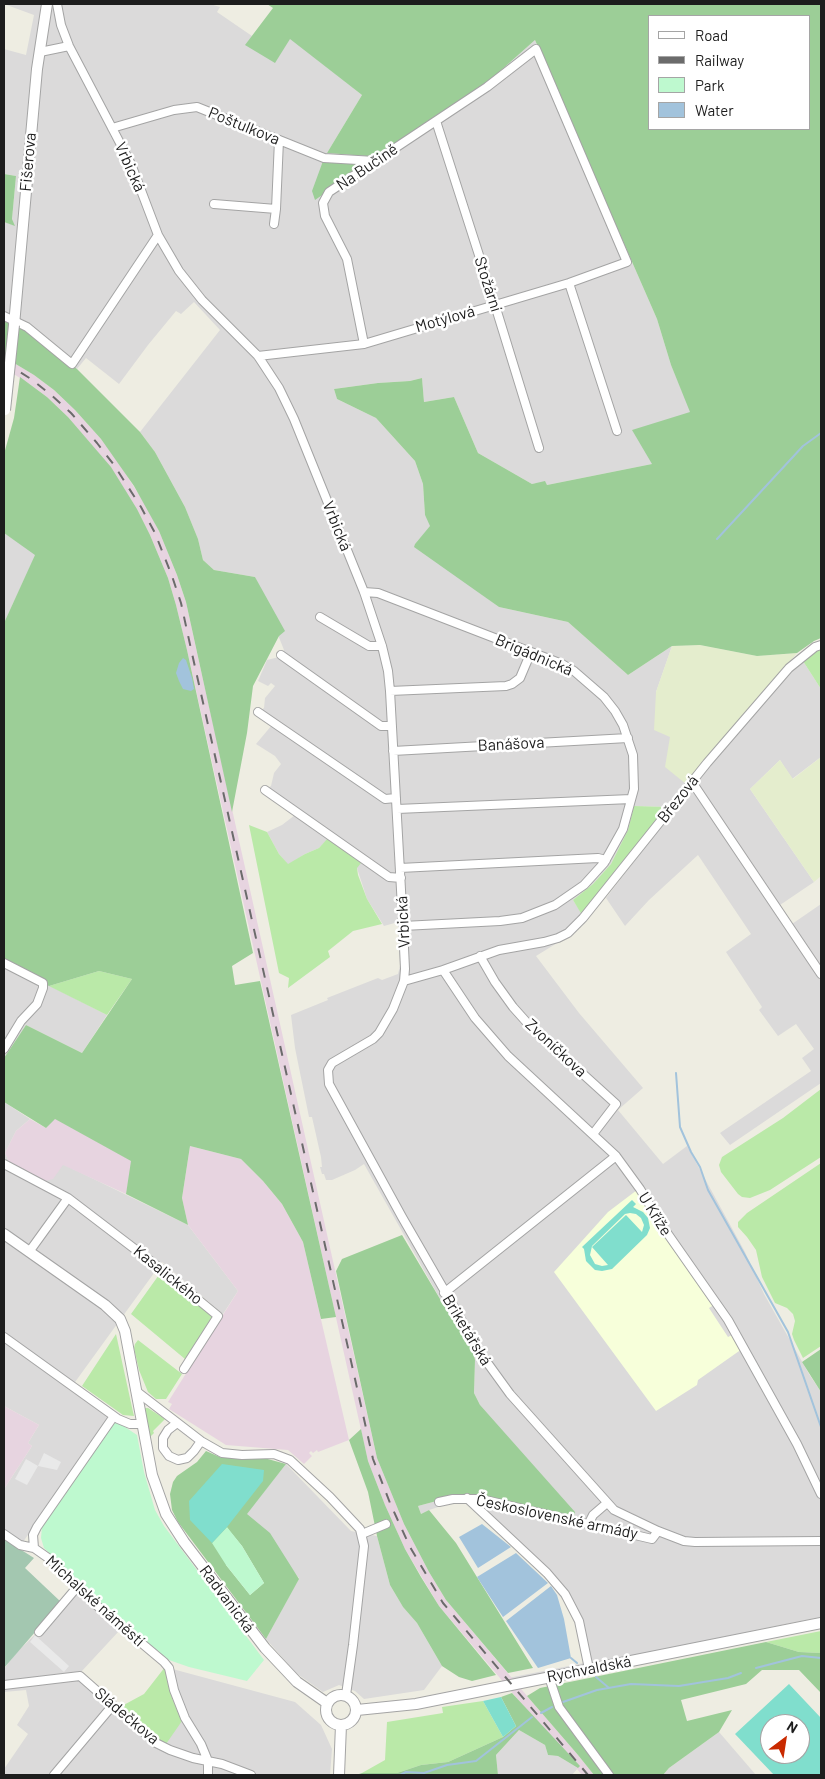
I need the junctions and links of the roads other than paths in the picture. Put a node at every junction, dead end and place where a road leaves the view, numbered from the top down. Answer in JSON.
{"nodes":[{"id":1,"x":47,"y":4,"type":"edge"},
{"id":2,"x":57,"y":4,"type":"edge"},
{"id":3,"x":69,"y":46,"type":"junction"},
{"id":4,"x":40,"y":52,"type":"junction"},
{"id":5,"x":436,"y":121,"type":"junction"},
{"id":6,"x":112,"y":128,"type":"junction"},
{"id":7,"x":279,"y":140,"type":"junction"},
{"id":8,"x":376,"y":161,"type":"junction"},
{"id":9,"x":214,"y":204,"type":"dead end"},
{"id":10,"x":276,"y":209,"type":"junction"},
{"id":11,"x":274,"y":224,"type":"dead end"},
{"id":12,"x":158,"y":236,"type":"junction"},
{"id":13,"x":627,"y":262,"type":"joint"},
{"id":14,"x":569,"y":283,"type":"junction"},
{"id":15,"x":495,"y":305,"type":"junction"},
{"id":16,"x":4,"y":316,"type":"edge"},
{"id":17,"x":14,"y":323,"type":"junction"},
{"id":18,"x":364,"y":344,"type":"junction"},
{"id":19,"x":258,"y":356,"type":"junction"},
{"id":20,"x":4,"y":411,"type":"edge"},
{"id":21,"x":617,"y":432,"type":"dead end"},
{"id":22,"x":539,"y":448,"type":"dead end"},
{"id":23,"x":364,"y":592,"type":"junction"},
{"id":24,"x":320,"y":617,"type":"dead end"},
{"id":25,"x":821,"y":645,"type":"edge"},
{"id":26,"x":382,"y":646,"type":"junction"},
{"id":27,"x":531,"y":652,"type":"junction"},
{"id":28,"x":281,"y":655,"type":"dead end"},
{"id":29,"x":390,"y":691,"type":"junction"},
{"id":30,"x":258,"y":712,"type":"dead end"},
{"id":31,"x":392,"y":726,"type":"junction"},
{"id":32,"x":628,"y":738,"type":"junction"},
{"id":33,"x":393,"y":750,"type":"junction"},
{"id":34,"x":692,"y":782,"type":"junction"},
{"id":35,"x":265,"y":790,"type":"dead end"},
{"id":36,"x":396,"y":798,"type":"junction"},
{"id":37,"x":632,"y":799,"type":"junction"},
{"id":38,"x":397,"y":809,"type":"junction"},
{"id":39,"x":606,"y":860,"type":"junction"},
{"id":40,"x":400,"y":868,"type":"junction"},
{"id":41,"x":401,"y":878,"type":"junction"},
{"id":42,"x":403,"y":926,"type":"junction"},
{"id":43,"x":480,"y":956,"type":"junction"},
{"id":44,"x":4,"y":963,"type":"edge"},
{"id":45,"x":443,"y":970,"type":"junction"},
{"id":46,"x":821,"y":974,"type":"edge"},
{"id":47,"x":404,"y":981,"type":"junction"},
{"id":48,"x":4,"y":1049,"type":"edge"},
{"id":49,"x":328,"y":1084,"type":"joint"},
{"id":50,"x":593,"y":1134,"type":"junction"},
{"id":51,"x":616,"y":1156,"type":"junction"},
{"id":52,"x":4,"y":1164,"type":"edge"},
{"id":53,"x":68,"y":1198,"type":"junction"},
{"id":54,"x":4,"y":1234,"type":"edge"},
{"id":55,"x":30,"y":1252,"type":"junction"},
{"id":56,"x":444,"y":1293,"type":"junction"},
{"id":57,"x":4,"y":1337,"type":"edge"},
{"id":58,"x":184,"y":1368,"type":"dead end"},
{"id":59,"x":136,"y":1391,"type":"junction"},
{"id":60,"x":114,"y":1416,"type":"junction"},
{"id":61,"x":177,"y":1423,"type":"junction"},
{"id":62,"x":142,"y":1424,"type":"junction"},
{"id":63,"x":201,"y":1441,"type":"junction"},
{"id":64,"x":821,"y":1494,"type":"edge"},
{"id":65,"x":467,"y":1498,"type":"junction"},
{"id":66,"x":439,"y":1502,"type":"dead end"},
{"id":67,"x":607,"y":1503,"type":"junction"},
{"id":68,"x":589,"y":1523,"type":"junction"},
{"id":69,"x":386,"y":1524,"type":"dead end"},
{"id":70,"x":658,"y":1532,"type":"junction"},
{"id":71,"x":4,"y":1534,"type":"edge"},
{"id":72,"x":362,"y":1534,"type":"junction"},
{"id":73,"x":821,"y":1541,"type":"edge"},
{"id":74,"x":34,"y":1548,"type":"junction"},
{"id":75,"x":78,"y":1586,"type":"junction"},
{"id":76,"x":821,"y":1624,"type":"edge"},
{"id":77,"x":39,"y":1632,"type":"dead end"},
{"id":78,"x":589,"y":1669,"type":"junction"},
{"id":79,"x":550,"y":1677,"type":"junction"},
{"id":80,"x":4,"y":1685,"type":"edge"},
{"id":81,"x":346,"y":1696,"type":"junction"},
{"id":82,"x":327,"y":1703,"type":"junction"},
{"id":83,"x":113,"y":1705,"type":"junction"},
{"id":84,"x":357,"y":1710,"type":"junction"},
{"id":85,"x":341,"y":1726,"type":"junction"},
{"id":86,"x":208,"y":1761,"type":"junction"},
{"id":87,"x":54,"y":1775,"type":"edge"},
{"id":88,"x":208,"y":1775,"type":"edge"},
{"id":89,"x":251,"y":1775,"type":"edge"},
{"id":90,"x":339,"y":1775,"type":"edge"},
{"id":91,"x":609,"y":1775,"type":"edge"}],
"edges":[{"from":1,"to":4,"type":"street","name":"Fišerova"},
{"from":2,"to":3,"type":"street","name":"Vrbická"},
{"from":3,"to":4,"type":"street"},
{"from":3,"to":6,"type":"street","name":"Vrbická"},
{"from":4,"to":17,"type":"street","name":"Fišerova"},
{"from":5,"to":8,"type":"street","name":"Na Bučině"},
{"from":5,"to":13,"type":"street","name":"Na Bučině"},
{"from":5,"to":15,"type":"street","name":"Stožární"},
{"from":6,"to":7,"type":"street","name":"Poštulkova"},
{"from":6,"to":12,"type":"street","name":"Vrbická"},
{"from":7,"to":8,"type":"street","name":"Poštulkova"},
{"from":7,"to":10,"type":"street"},
{"from":8,"to":18,"type":"street","name":"Na Bučině"},
{"from":9,"to":10,"type":"street"},
{"from":10,"to":11,"type":"street"},
{"from":12,"to":17,"type":"street"},
{"from":12,"to":19,"type":"street","name":"Vrbická"},
{"from":13,"to":14,"type":"street","name":"Motýlová"},
{"from":14,"to":15,"type":"street","name":"Motýlová"},
{"from":14,"to":21,"type":"street"},
{"from":15,"to":18,"type":"street","name":"Motýlová"},
{"from":15,"to":22,"type":"street","name":"Stožární"},
{"from":16,"to":17,"type":"street"},
{"from":17,"to":20,"type":"street","name":"Fišerova","bridge":true},
{"from":18,"to":19,"type":"street","name":"Motýlová"},
{"from":19,"to":23,"type":"street","name":"Vrbická"},
{"from":23,"to":26,"type":"street","name":"Vrbická"},
{"from":23,"to":27,"type":"street","name":"Brigádnická"},
{"from":24,"to":26,"type":"street"},
{"from":25,"to":34,"type":"street","name":"Březová"},
{"from":26,"to":29,"type":"street","name":"Vrbická"},
{"from":27,"to":29,"type":"street"},
{"from":27,"to":32,"type":"street","name":"Brigádnická"},
{"from":28,"to":31,"type":"street"},
{"from":29,"to":31,"type":"street","name":"Vrbická"},
{"from":30,"to":36,"type":"street"},
{"from":31,"to":33,"type":"street","name":"Vrbická"},
{"from":32,"to":33,"type":"street","name":"Banášova"},
{"from":32,"to":37,"type":"street","name":"Brigádnická"},
{"from":33,"to":36,"type":"street","name":"Vrbická"},
{"from":34,"to":43,"type":"street","name":"Březová"},
{"from":34,"to":46,"type":"street"},
{"from":35,"to":41,"type":"street"},
{"from":36,"to":38,"type":"street","name":"Vrbická"},
{"from":37,"to":38,"type":"street"},
{"from":37,"to":39,"type":"street","name":"Brigádnická"},
{"from":38,"to":40,"type":"street","name":"Vrbická"},
{"from":39,"to":40,"type":"street"},
{"from":39,"to":42,"type":"street","name":"Brigádnická"},
{"from":40,"to":41,"type":"street","name":"Vrbická"},
{"from":41,"to":42,"type":"street","name":"Vrbická"},
{"from":42,"to":47,"type":"street","name":"Vrbická"},
{"from":43,"to":45,"type":"street","name":"Březová"},
{"from":43,"to":50,"type":"street","name":"Zvoníčkova"},
{"from":44,"to":48,"type":"street"},
{"from":45,"to":47,"type":"street","name":"Březová"},
{"from":45,"to":50,"type":"street","name":"U Kříže"},
{"from":47,"to":49,"type":"street","name":"Vrbická"},
{"from":49,"to":56,"type":"street","name":"Briketářská"},
{"from":50,"to":51,"type":"street","name":"U Kříže"},
{"from":51,"to":56,"type":"street"},
{"from":51,"to":64,"type":"street","name":"U Kříže"},
{"from":52,"to":53,"type":"street","name":"Kasalického"},
{"from":53,"to":55,"type":"street"},
{"from":53,"to":58,"type":"street","name":"Kasalického"},
{"from":54,"to":55,"type":"street"},
{"from":55,"to":59,"type":"street"},
{"from":56,"to":67,"type":"street","name":"Briketářská"},
{"from":57,"to":60,"type":"street"},
{"from":59,"to":61,"type":"street"},
{"from":59,"to":62,"type":"street"},
{"from":60,"to":62,"type":"street"},
{"from":60,"to":74,"type":"street","name":"Michalské náměstí"},
{"from":61,"to":63,"type":"street"},
{"from":61,"to":63,"type":"street"},
{"from":62,"to":82,"type":"street","name":"Radvanická"},
{"from":63,"to":72,"type":"street"},
{"from":65,"to":66,"type":"street","name":"Československé armády"},
{"from":65,"to":68,"type":"street","name":"Československé armády"},
{"from":65,"to":78,"type":"street"},
{"from":67,"to":68,"type":"street"},
{"from":67,"to":70,"type":"street","name":"Briketářská"},
{"from":68,"to":70,"type":"street","name":"Československé armády"},
{"from":69,"to":72,"type":"street"},
{"from":70,"to":73,"type":"street","name":"Československé armády"},
{"from":71,"to":74,"type":"street"},
{"from":72,"to":81,"type":"street"},
{"from":74,"to":75,"type":"street","name":"Michalské náměstí"},
{"from":75,"to":77,"type":"street"},
{"from":75,"to":86,"type":"street","name":"Michalské náměstí"},
{"from":76,"to":78,"type":"street","name":"Rychvaldská"},
{"from":78,"to":79,"type":"street","name":"Rychvaldská"},
{"from":79,"to":84,"type":"street","name":"Rychvaldská"},
{"from":79,"to":91,"type":"street"},
{"from":80,"to":83,"type":"street","name":"Sládečkova"},
{"from":81,"to":82,"type":"street"},
{"from":81,"to":84,"type":"street"},
{"from":82,"to":85,"type":"street"},
{"from":83,"to":86,"type":"street","name":"Sládečkova"},
{"from":83,"to":87,"type":"street"},
{"from":84,"to":85,"type":"street"},
{"from":85,"to":90,"type":"street"},
{"from":86,"to":88,"type":"street"},
{"from":86,"to":89,"type":"street","name":"Sládečkova"}]}
